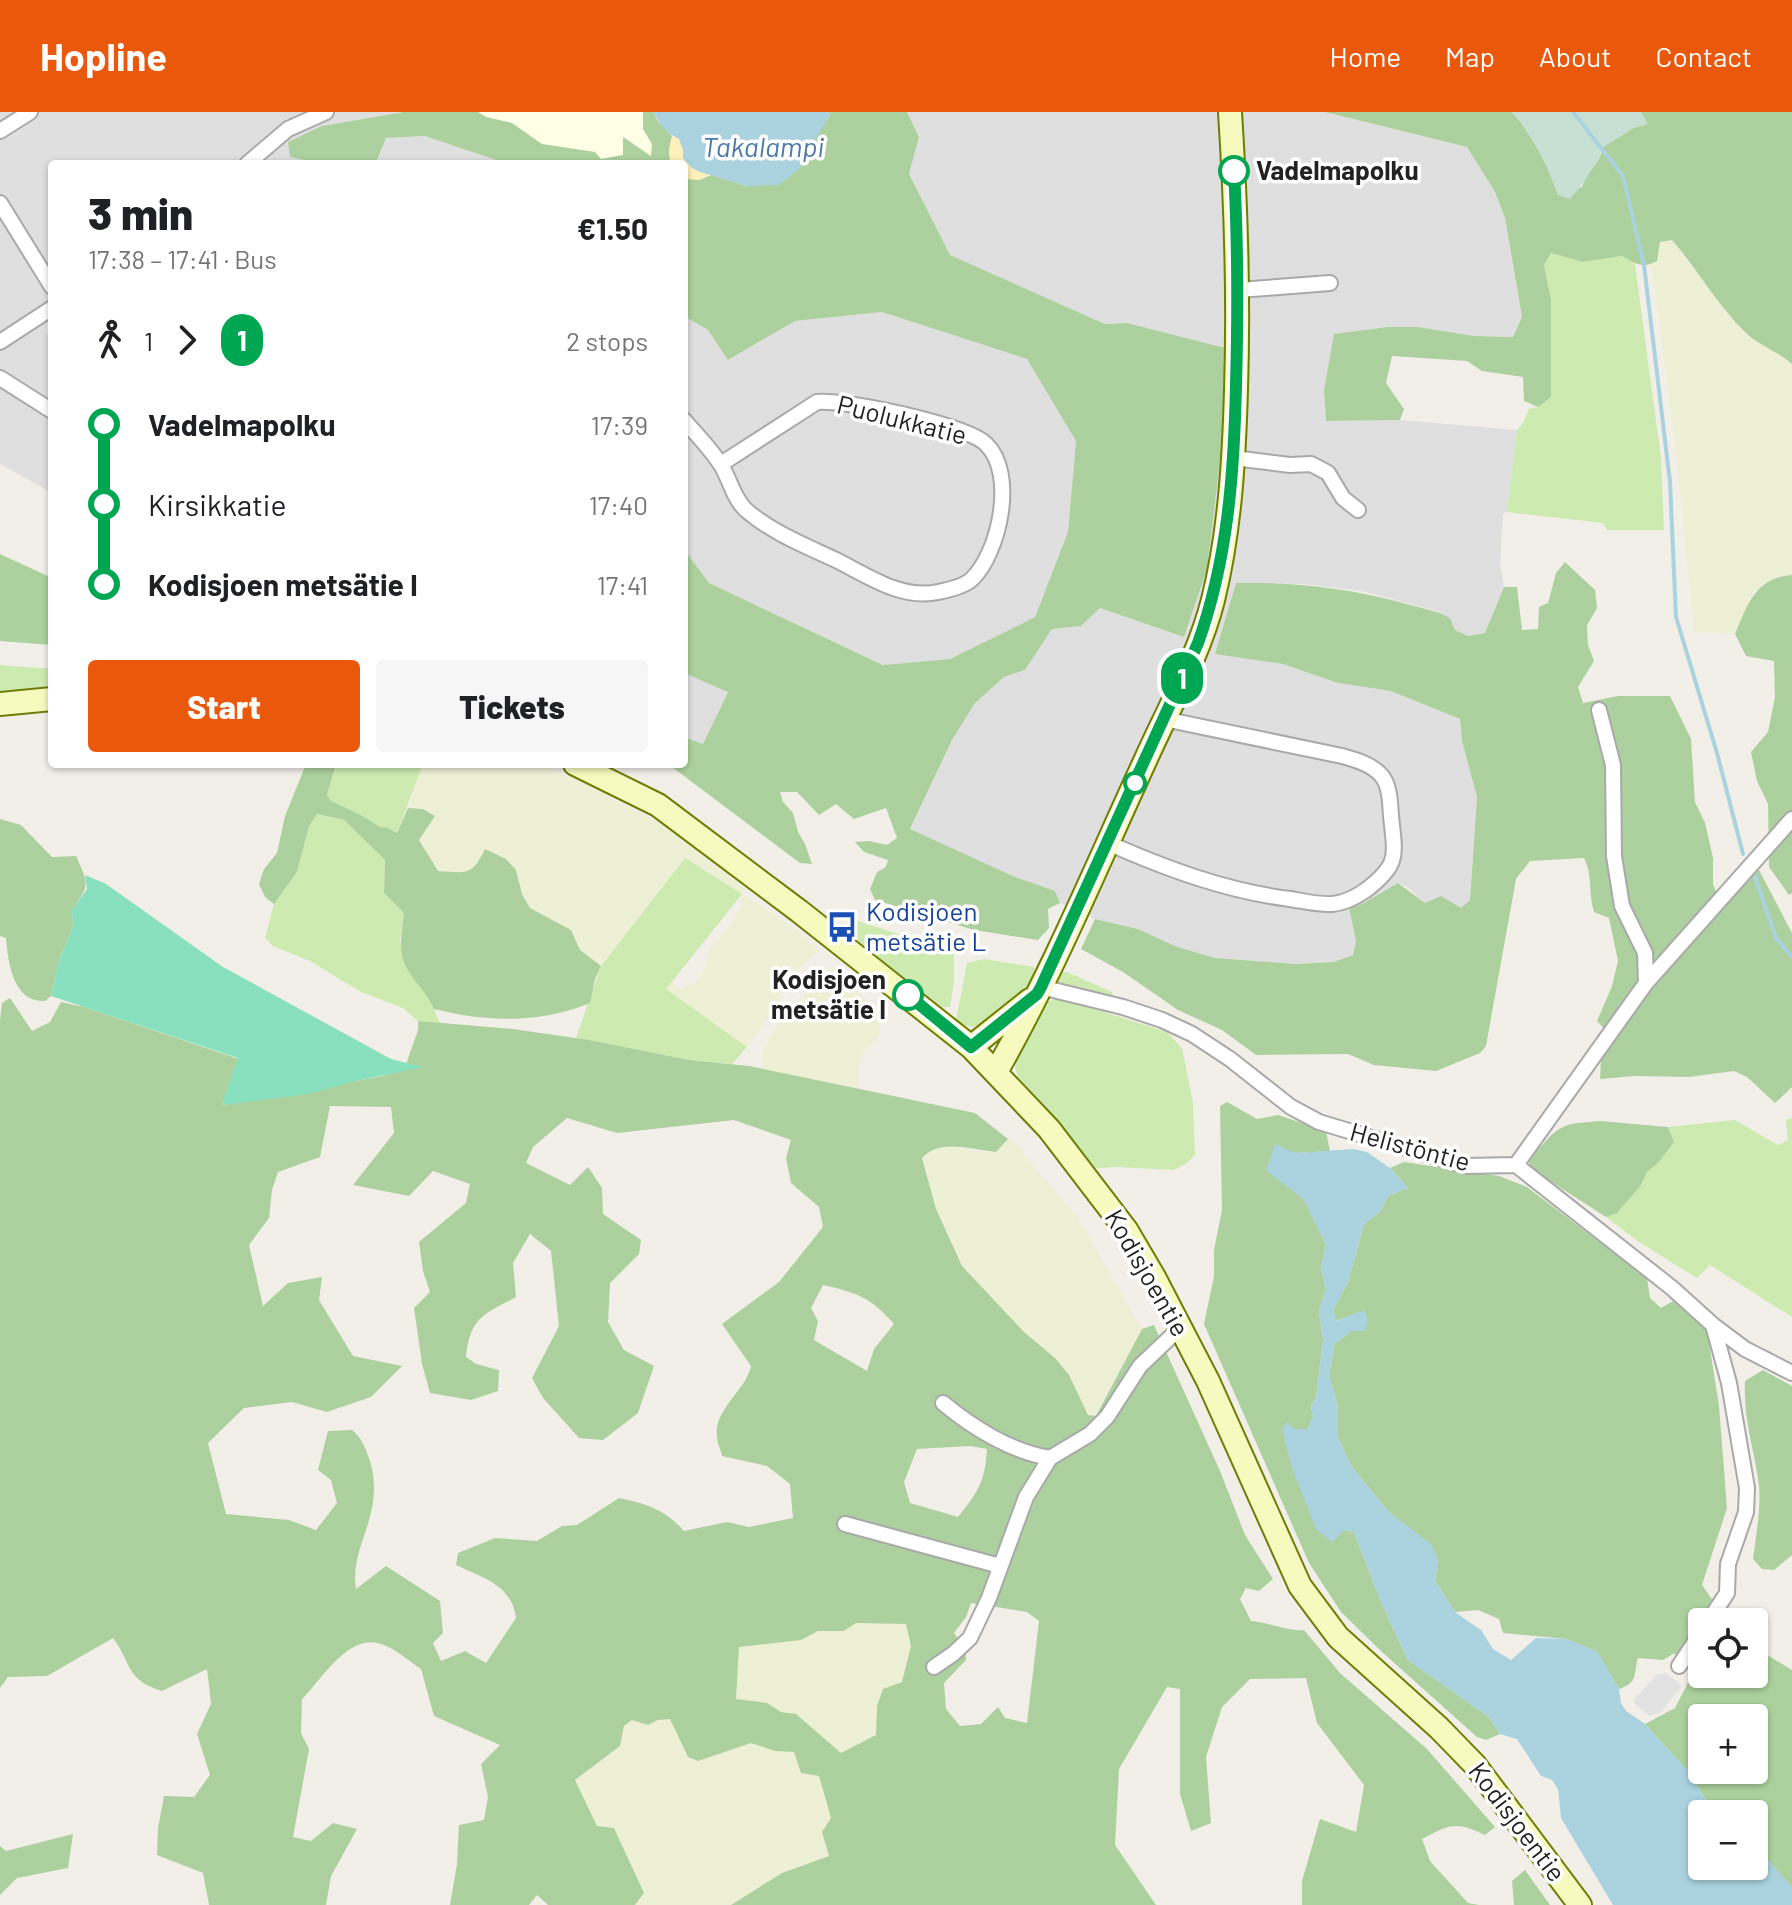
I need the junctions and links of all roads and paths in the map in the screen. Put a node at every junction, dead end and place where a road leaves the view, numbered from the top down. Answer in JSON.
{"nodes":[{"id":1,"x":30,"y":112,"type":"edge"},
{"id":2,"x":326,"y":112,"type":"edge"},
{"id":3,"x":1230,"y":112,"type":"edge"},
{"id":4,"x":0,"y":131,"type":"edge"},
{"id":5,"x":252,"y":160,"type":"edge"},
{"id":6,"x":0,"y":203,"type":"edge"},
{"id":7,"x":48,"y":281,"type":"edge"},
{"id":8,"x":1330,"y":283,"type":"dead end"},
{"id":9,"x":1239,"y":290,"type":"junction"},
{"id":10,"x":48,"y":311,"type":"edge"},
{"id":11,"x":0,"y":342,"type":"edge"},
{"id":12,"x":0,"y":378,"type":"edge"},
{"id":13,"x":48,"y":408,"type":"edge"},
{"id":14,"x":688,"y":425,"type":"edge"},
{"id":15,"x":1234,"y":458,"type":"junction"},
{"id":16,"x":721,"y":464,"type":"junction"},
{"id":17,"x":1358,"y":510,"type":"dead end"},
{"id":18,"x":48,"y":699,"type":"edge"},
{"id":19,"x":0,"y":704,"type":"edge"},
{"id":20,"x":1599,"y":710,"type":"dead end"},
{"id":21,"x":1164,"y":719,"type":"junction"},
{"id":22,"x":583,"y":768,"type":"edge"},
{"id":23,"x":1792,"y":819,"type":"edge"},
{"id":24,"x":1108,"y":843,"type":"junction"},
{"id":25,"x":1646,"y":983,"type":"junction"},
{"id":26,"x":1039,"y":990,"type":"junction"},
{"id":27,"x":971,"y":1047,"type":"junction"},
{"id":28,"x":996,"y":1072,"type":"junction"},
{"id":29,"x":1516,"y":1165,"type":"junction"},
{"id":30,"x":1713,"y":1325,"type":"junction"},
{"id":31,"x":1180,"y":1328,"type":"junction"},
{"id":32,"x":1792,"y":1373,"type":"edge"},
{"id":33,"x":943,"y":1403,"type":"dead end"},
{"id":34,"x":1050,"y":1458,"type":"junction"},
{"id":35,"x":845,"y":1524,"type":"dead end"},
{"id":36,"x":1000,"y":1566,"type":"junction"},
{"id":37,"x":1717,"y":1608,"type":"edge"},
{"id":38,"x":1688,"y":1652,"type":"edge"},
{"id":39,"x":1679,"y":1666,"type":"dead end"},
{"id":40,"x":934,"y":1667,"type":"dead end"},
{"id":41,"x":1580,"y":1905,"type":"edge"}],
"edges":[{"from":1,"to":4,"type":"street"},
{"from":2,"to":5,"type":"street"},
{"from":3,"to":9,"type":"street"},
{"from":6,"to":7,"type":"street"},
{"from":8,"to":9,"type":"street"},
{"from":9,"to":15,"type":"street"},
{"from":10,"to":11,"type":"street"},
{"from":12,"to":13,"type":"street"},
{"from":14,"to":16,"type":"street","name":"Puolukkatie"},
{"from":15,"to":17,"type":"street"},
{"from":15,"to":21,"type":"street"},
{"from":16,"to":16,"type":"street","name":"Puolukkatie"},
{"from":18,"to":19,"type":"street"},
{"from":20,"to":25,"type":"street"},
{"from":21,"to":24,"type":"street"},
{"from":21,"to":24,"type":"street"},
{"from":22,"to":27,"type":"street","name":"Kodisjoentie"},
{"from":23,"to":25,"type":"street"},
{"from":24,"to":26,"type":"street"},
{"from":25,"to":29,"type":"street"},
{"from":26,"to":27,"type":"street"},
{"from":26,"to":28,"type":"street"},
{"from":26,"to":29,"type":"street","name":"Helistöntie"},
{"from":27,"to":28,"type":"street","name":"Kodisjoentie"},
{"from":28,"to":31,"type":"street","name":"Kodisjoentie"},
{"from":29,"to":30,"type":"street"},
{"from":30,"to":32,"type":"street"},
{"from":30,"to":37,"type":"street"},
{"from":31,"to":34,"type":"street"},
{"from":31,"to":41,"type":"street","name":"Kodisjoentie"},
{"from":33,"to":34,"type":"street"},
{"from":34,"to":36,"type":"street"},
{"from":35,"to":36,"type":"street"},
{"from":36,"to":40,"type":"street"},
{"from":38,"to":39,"type":"street"}]}
